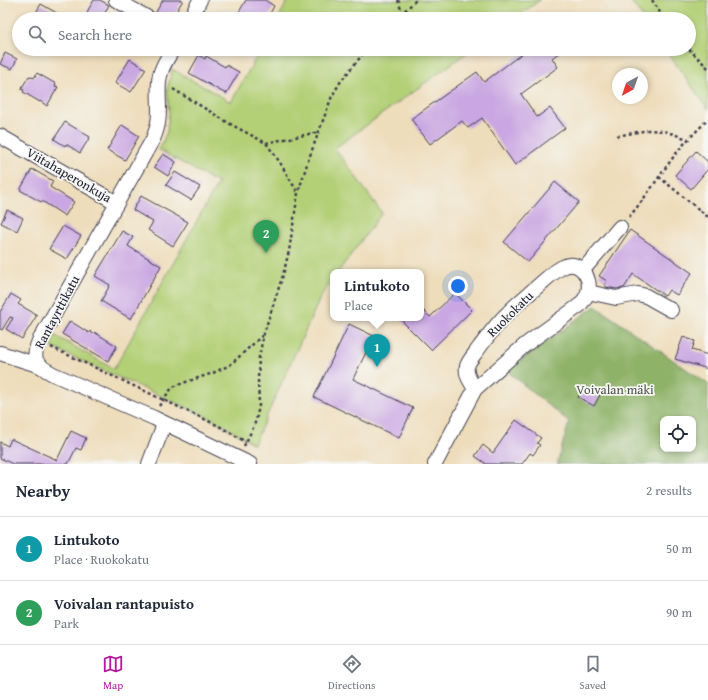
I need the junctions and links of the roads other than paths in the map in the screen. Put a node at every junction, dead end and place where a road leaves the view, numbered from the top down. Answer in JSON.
{"nodes":[{"id":1,"x":116,"y":0,"type":"edge"},
{"id":2,"x":200,"y":0,"type":"edge"},
{"id":3,"x":137,"y":12,"type":"edge"},
{"id":4,"x":194,"y":12,"type":"edge"},
{"id":5,"x":169,"y":56,"type":"edge"},
{"id":6,"x":0,"y":136,"type":"edge"},
{"id":7,"x":117,"y":203,"type":"junction"},
{"id":8,"x":620,"y":227,"type":"road end"},
{"id":9,"x":583,"y":270,"type":"junction"},
{"id":10,"x":588,"y":292,"type":"junction"},
{"id":11,"x":671,"y":310,"type":"dead end"},
{"id":12,"x":0,"y":352,"type":"edge"},
{"id":13,"x":41,"y":366,"type":"junction"},
{"id":14,"x":475,"y":389,"type":"junction"},
{"id":15,"x":159,"y":421,"type":"junction"},
{"id":16,"x":244,"y":461,"type":"edge"},
{"id":17,"x":149,"y":464,"type":"edge"},
{"id":18,"x":435,"y":464,"type":"edge"}],
"edges":[{"from":1,"to":3,"type":"street"},
{"from":2,"to":4,"type":"street"},
{"from":5,"to":7,"type":"street","name":"Rantayrttikatu"},
{"from":6,"to":7,"type":"street","name":"Viitahaperonkuja"},
{"from":7,"to":13,"type":"street","name":"Rantayrttikatu"},
{"from":8,"to":9,"type":"street"},
{"from":9,"to":10,"type":"street"},
{"from":9,"to":14,"type":"street","name":"Ruokokatu"},
{"from":10,"to":11,"type":"street"},
{"from":10,"to":14,"type":"street"},
{"from":12,"to":13,"type":"street"},
{"from":13,"to":15,"type":"street","name":"Rantayrttikatu"},
{"from":14,"to":18,"type":"street"},
{"from":15,"to":16,"type":"street","name":"Rantayrttikatu"},
{"from":15,"to":17,"type":"street"}]}
